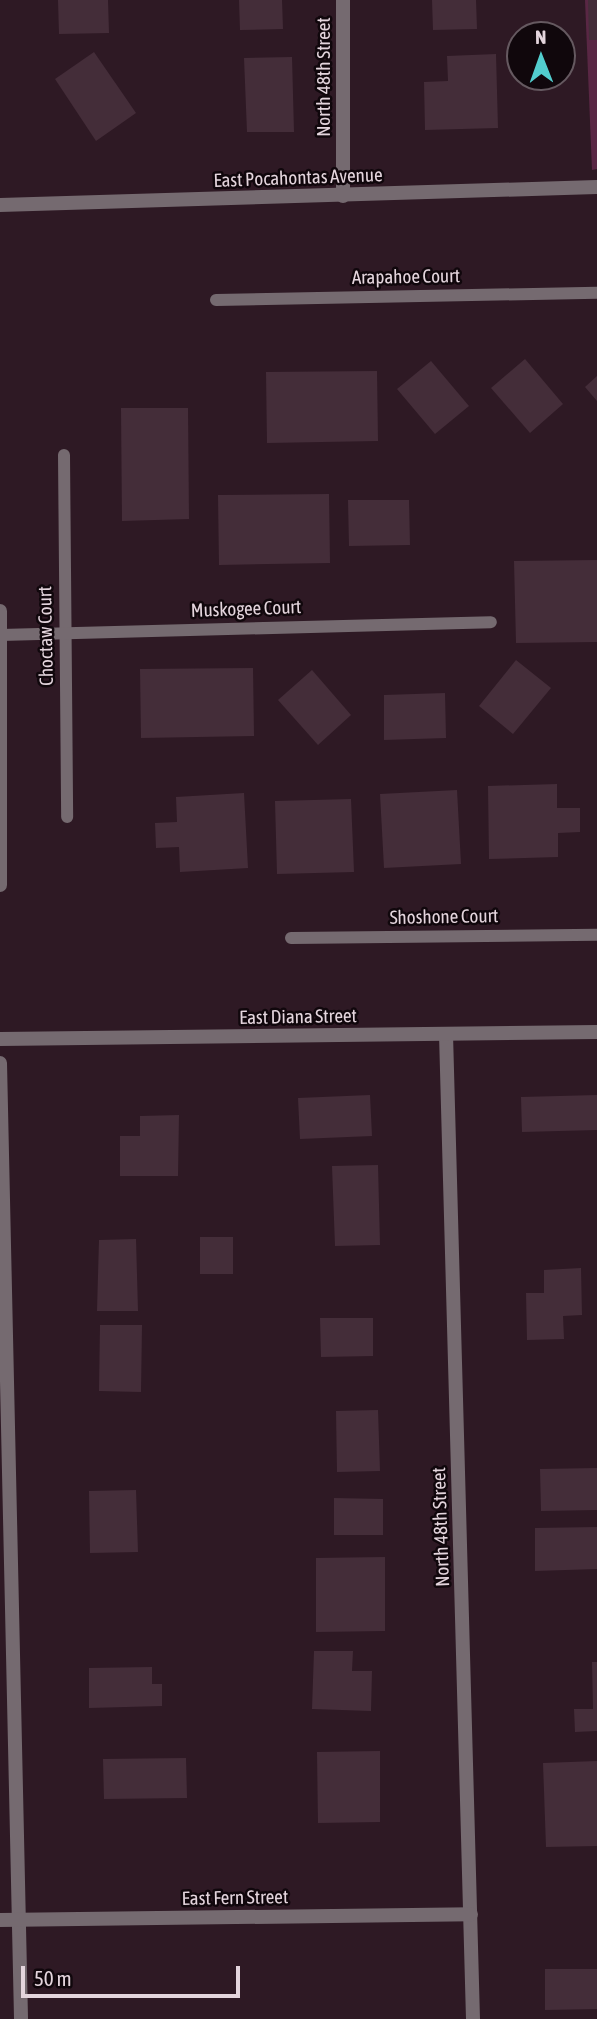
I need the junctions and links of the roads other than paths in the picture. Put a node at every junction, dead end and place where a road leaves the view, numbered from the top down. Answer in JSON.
{"nodes":[{"id":1,"x":343,"y":0,"type":"edge"},
{"id":2,"x":597,"y":187,"type":"edge"},
{"id":3,"x":343,"y":196,"type":"junction"},
{"id":4,"x":0,"y":205,"type":"edge"},
{"id":5,"x":597,"y":293,"type":"edge"},
{"id":6,"x":216,"y":300,"type":"dead end"},
{"id":7,"x":64,"y":454,"type":"dead end"},
{"id":8,"x":0,"y":611,"type":"edge"},
{"id":9,"x":491,"y":622,"type":"dead end"},
{"id":10,"x":65,"y":633,"type":"junction"},
{"id":11,"x":1,"y":635,"type":"edge"},
{"id":12,"x":67,"y":817,"type":"dead end"},
{"id":13,"x":0,"y":885,"type":"edge"},
{"id":14,"x":597,"y":935,"type":"edge"},
{"id":15,"x":291,"y":938,"type":"dead end"},
{"id":16,"x":597,"y":1032,"type":"edge"},
{"id":17,"x":446,"y":1034,"type":"junction"},
{"id":18,"x":0,"y":1039,"type":"edge"},
{"id":19,"x":0,"y":1063,"type":"edge"},
{"id":20,"x":471,"y":1914,"type":"junction"},
{"id":21,"x":0,"y":1920,"type":"edge"},
{"id":22,"x":19,"y":1920,"type":"junction"},
{"id":23,"x":21,"y":2019,"type":"edge"},
{"id":24,"x":473,"y":2019,"type":"edge"}],
"edges":[{"from":1,"to":3,"type":"street","name":"North 48th Street"},
{"from":2,"to":3,"type":"street","name":"East Pocahontas Avenue"},
{"from":3,"to":4,"type":"street","name":"East Pocahontas Avenue"},
{"from":5,"to":6,"type":"lane","name":"Arapahoe Court"},
{"from":7,"to":10,"type":"lane","name":"Choctaw Court"},
{"from":8,"to":11,"type":"street"},
{"from":9,"to":10,"type":"lane","name":"Muskogee Court"},
{"from":10,"to":11,"type":"lane","name":"Muskogee Court"},
{"from":10,"to":12,"type":"lane","name":"Choctaw Court"},
{"from":11,"to":13,"type":"street"},
{"from":14,"to":15,"type":"lane","name":"Shoshone Court"},
{"from":16,"to":17,"type":"street","name":"East Diana Street"},
{"from":17,"to":18,"type":"street","name":"East Diana Street"},
{"from":17,"to":20,"type":"street","name":"North 48th Street"},
{"from":19,"to":22,"type":"street"},
{"from":20,"to":22,"type":"street","name":"East Fern Street"},
{"from":20,"to":24,"type":"street","name":"North 48th Street"},
{"from":21,"to":22,"type":"street","name":"East Fern Street"},
{"from":22,"to":23,"type":"street"}]}
